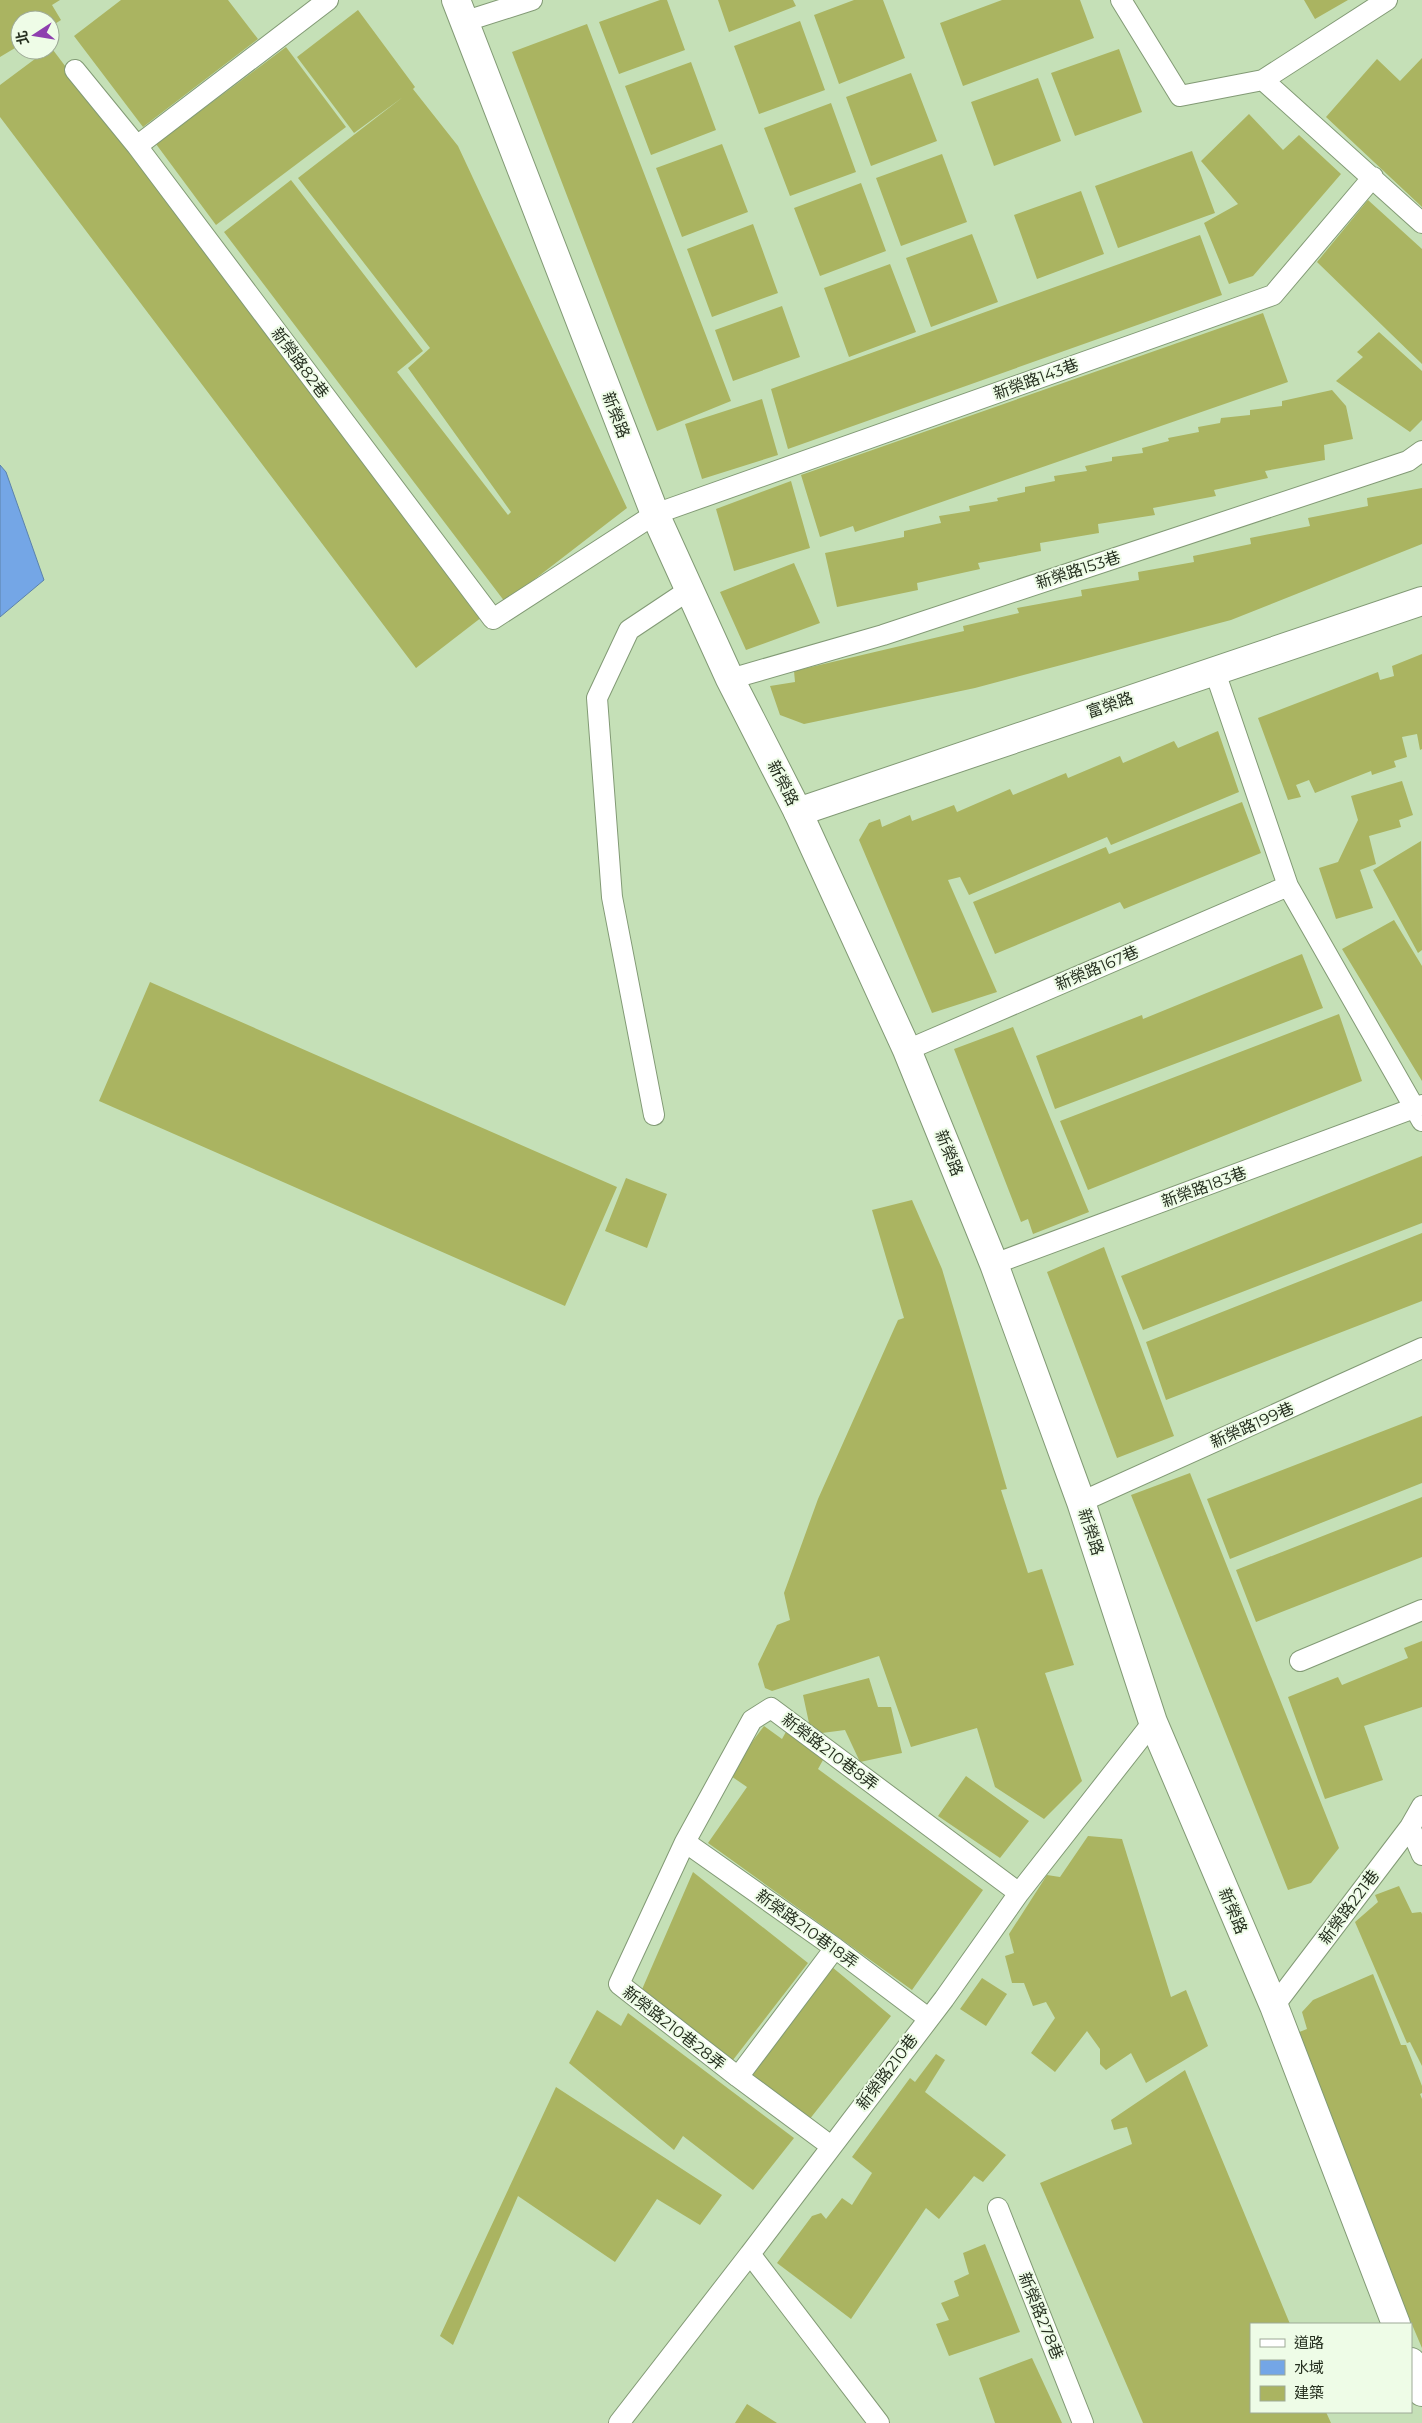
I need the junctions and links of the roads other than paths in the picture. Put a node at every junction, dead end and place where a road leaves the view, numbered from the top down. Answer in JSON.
{"nodes":[{"id":1,"x":328,"y":0,"type":"edge"},
{"id":2,"x":532,"y":0,"type":"edge"},
{"id":3,"x":1121,"y":0,"type":"edge"},
{"id":4,"x":1387,"y":0,"type":"edge"},
{"id":5,"x":459,"y":11,"type":"edge"},
{"id":6,"x":75,"y":70,"type":"dead end"},
{"id":7,"x":1262,"y":80,"type":"junction"},
{"id":8,"x":137,"y":146,"type":"junction"},
{"id":9,"x":1373,"y":178,"type":"junction"},
{"id":10,"x":1422,"y":222,"type":"edge"},
{"id":11,"x":1422,"y":451,"type":"edge"},
{"id":12,"x":655,"y":514,"type":"junction"},
{"id":13,"x":690,"y":590,"type":"junction"},
{"id":14,"x":1422,"y":600,"type":"edge"},
{"id":15,"x":1214,"y":670,"type":"junction"},
{"id":16,"x":730,"y":679,"type":"junction"},
{"id":17,"x":798,"y":812,"type":"junction"},
{"id":18,"x":1288,"y":886,"type":"junction"},
{"id":19,"x":907,"y":1050,"type":"junction"},
{"id":20,"x":1420,"y":1112,"type":"edge"},
{"id":21,"x":654,"y":1115,"type":"dead end"},
{"id":22,"x":994,"y":1264,"type":"junction"},
{"id":23,"x":1422,"y":1348,"type":"edge"},
{"id":24,"x":1081,"y":1502,"type":"junction"},
{"id":25,"x":1422,"y":1610,"type":"edge"},
{"id":26,"x":1300,"y":1661,"type":"dead end"},
{"id":27,"x":1153,"y":1722,"type":"junction"},
{"id":28,"x":1422,"y":1806,"type":"edge"},
{"id":29,"x":1410,"y":1827,"type":"junction"},
{"id":30,"x":685,"y":1842,"type":"junction"},
{"id":31,"x":1422,"y":1855,"type":"edge"},
{"id":32,"x":1019,"y":1893,"type":"junction"},
{"id":33,"x":835,"y":1948,"type":"junction"},
{"id":34,"x":1274,"y":2006,"type":"junction"},
{"id":35,"x":928,"y":2018,"type":"junction"},
{"id":36,"x":738,"y":2077,"type":"junction"},
{"id":37,"x":831,"y":2146,"type":"junction"},
{"id":38,"x":998,"y":2208,"type":"dead end"},
{"id":39,"x":750,"y":2254,"type":"junction"},
{"id":40,"x":1396,"y":2323,"type":"edge"},
{"id":41,"x":1412,"y":2365,"type":"edge"},
{"id":42,"x":1422,"y":2392,"type":"edge"},
{"id":43,"x":619,"y":2423,"type":"edge"},
{"id":44,"x":879,"y":2423,"type":"edge"},
{"id":45,"x":1083,"y":2423,"type":"edge"}],
"edges":[{"from":1,"to":8,"type":"lane"},
{"from":2,"to":5,"type":"lane"},
{"from":3,"to":7,"type":"lane"},
{"from":4,"to":7,"type":"lane"},
{"from":5,"to":12,"type":"street","name":"新榮路"},
{"from":6,"to":8,"type":"lane"},
{"from":7,"to":9,"type":"lane"},
{"from":8,"to":12,"type":"lane","name":"新榮路82巷"},
{"from":9,"to":10,"type":"lane"},
{"from":9,"to":12,"type":"lane","name":"新榮路143巷"},
{"from":11,"to":16,"type":"lane","name":"新榮路153巷"},
{"from":12,"to":13,"type":"street","name":"新榮路"},
{"from":13,"to":16,"type":"street","name":"新榮路"},
{"from":13,"to":21,"type":"lane"},
{"from":14,"to":15,"type":"street","name":"富榮路"},
{"from":15,"to":17,"type":"street","name":"富榮路"},
{"from":15,"to":18,"type":"lane"},
{"from":16,"to":17,"type":"street","name":"新榮路"},
{"from":17,"to":19,"type":"street","name":"新榮路"},
{"from":18,"to":19,"type":"lane","name":"新榮路167巷"},
{"from":18,"to":20,"type":"lane"},
{"from":19,"to":22,"type":"street","name":"新榮路"},
{"from":20,"to":22,"type":"lane","name":"新榮路183巷"},
{"from":22,"to":24,"type":"street","name":"新榮路"},
{"from":23,"to":24,"type":"lane","name":"新榮路199巷"},
{"from":24,"to":27,"type":"street","name":"新榮路"},
{"from":25,"to":26,"type":"lane"},
{"from":27,"to":32,"type":"lane","name":"新榮路210巷"},
{"from":27,"to":34,"type":"street","name":"新榮路"},
{"from":28,"to":29,"type":"lane","name":"新榮路221巷"},
{"from":29,"to":31,"type":"lane"},
{"from":29,"to":34,"type":"lane","name":"新榮路221巷"},
{"from":30,"to":32,"type":"lane","name":"新榮路210巷8弄"},
{"from":30,"to":33,"type":"lane","name":"新榮路210巷18弄"},
{"from":30,"to":36,"type":"lane","name":"新榮路210巷28弄"},
{"from":32,"to":35,"type":"lane","name":"新榮路210巷"},
{"from":33,"to":35,"type":"lane","name":"新榮路210巷18弄"},
{"from":33,"to":36,"type":"lane"},
{"from":34,"to":40,"type":"street","name":"新榮路"},
{"from":35,"to":37,"type":"lane","name":"新榮路210巷"},
{"from":36,"to":37,"type":"lane","name":"新榮路210巷28弄"},
{"from":37,"to":39,"type":"lane","name":"新榮路210巷"},
{"from":38,"to":45,"type":"lane","name":"新榮路278巷"},
{"from":39,"to":43,"type":"lane","name":"新榮路210巷"},
{"from":39,"to":44,"type":"lane"},
{"from":41,"to":42,"type":"street"}]}
